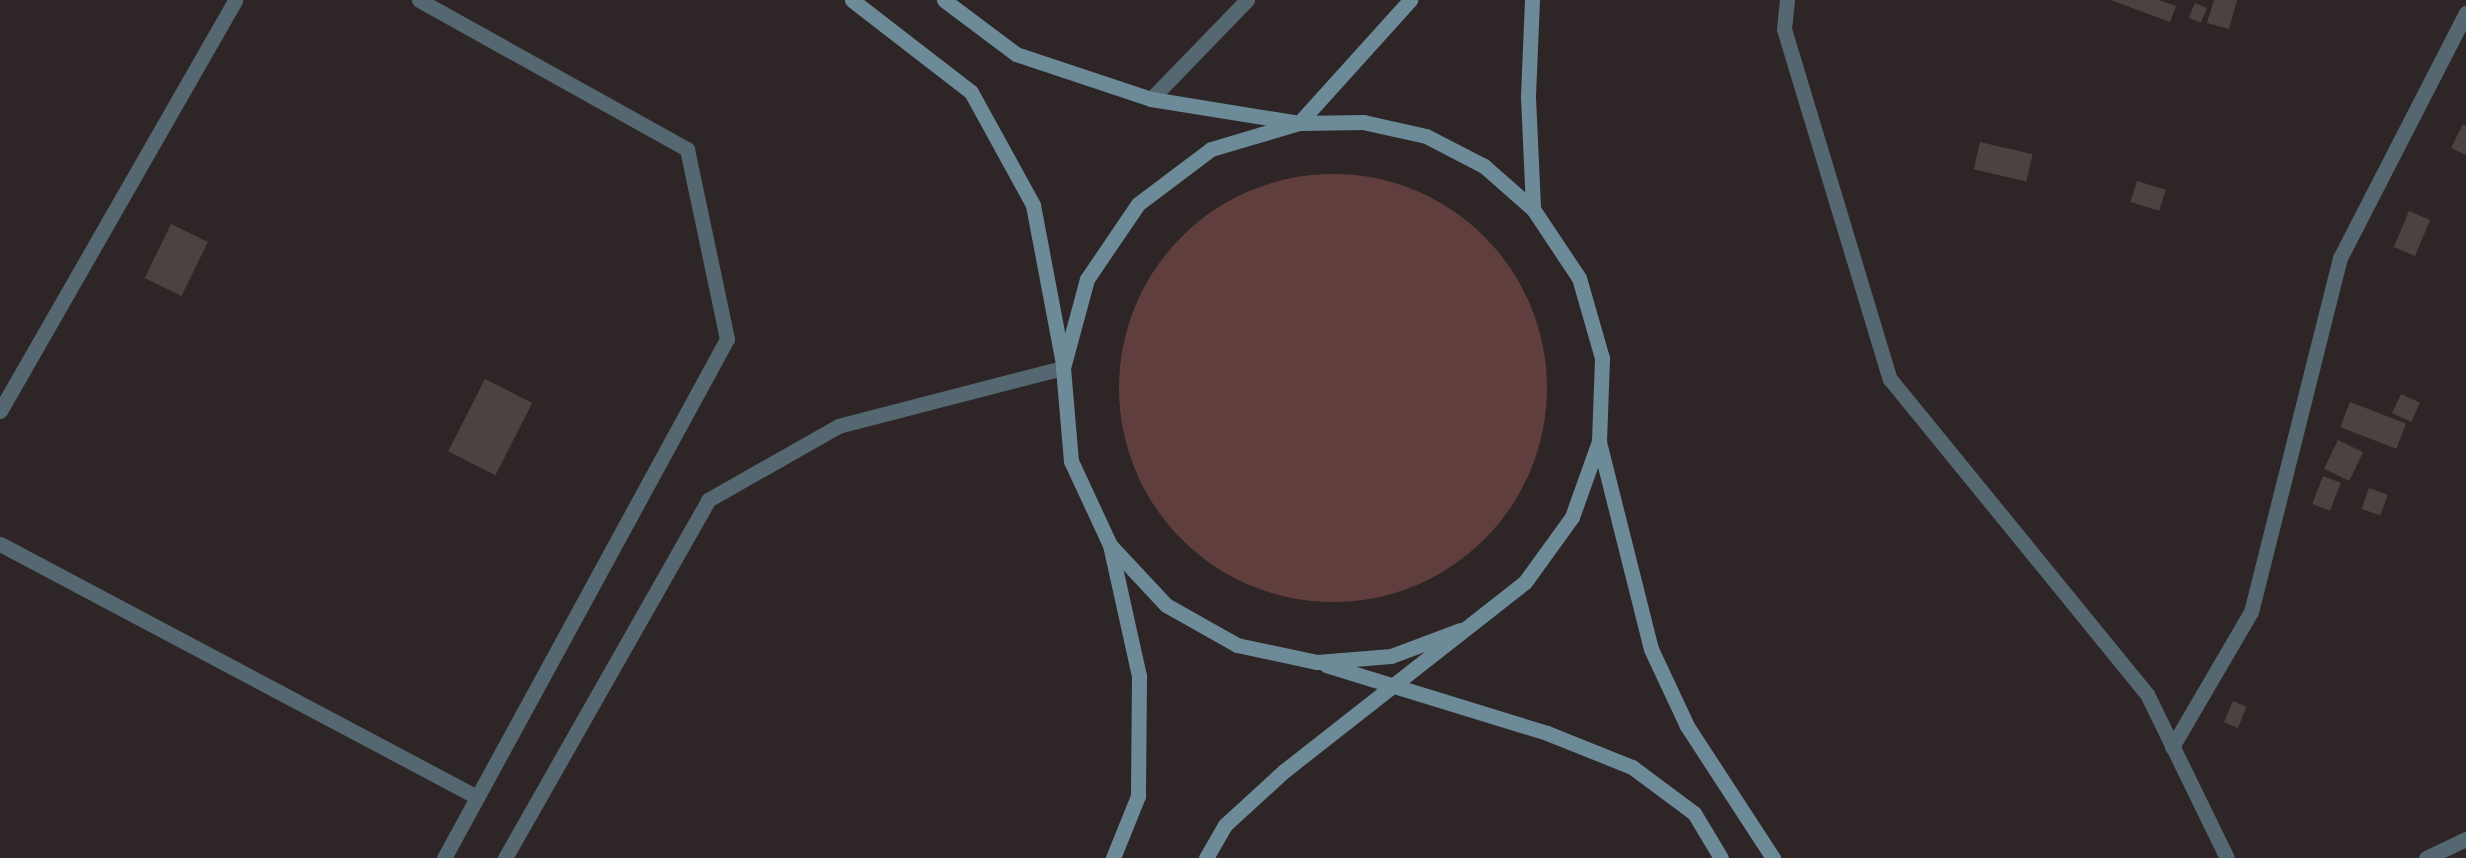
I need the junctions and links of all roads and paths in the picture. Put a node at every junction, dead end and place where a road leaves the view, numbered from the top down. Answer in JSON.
{"nodes":[{"id":1,"x":236,"y":0,"type":"edge"},
{"id":2,"x":419,"y":0,"type":"edge"},
{"id":3,"x":852,"y":0,"type":"edge"},
{"id":4,"x":944,"y":0,"type":"edge"},
{"id":5,"x":1247,"y":0,"type":"edge"},
{"id":6,"x":1410,"y":0,"type":"edge"},
{"id":7,"x":1532,"y":0,"type":"edge"},
{"id":8,"x":1787,"y":0,"type":"edge"},
{"id":9,"x":2466,"y":13,"type":"edge"},
{"id":10,"x":1151,"y":99,"type":"junction"},
{"id":11,"x":1299,"y":123,"type":"junction"},
{"id":12,"x":1533,"y":208,"type":"junction"},
{"id":13,"x":1064,"y":368,"type":"junction"},
{"id":14,"x":0,"y":411,"type":"edge"},
{"id":15,"x":1599,"y":441,"type":"junction"},
{"id":16,"x":0,"y":544,"type":"edge"},
{"id":17,"x":1110,"y":545,"type":"junction"},
{"id":18,"x":1460,"y":630,"type":"junction"},
{"id":19,"x":1317,"y":662,"type":"junction"},
{"id":20,"x":1388,"y":684,"type":"junction"},
{"id":21,"x":2172,"y":747,"type":"junction"},
{"id":22,"x":477,"y":797,"type":"junction"},
{"id":23,"x":2466,"y":839,"type":"edge"},
{"id":24,"x":444,"y":858,"type":"edge"},
{"id":25,"x":505,"y":858,"type":"edge"},
{"id":26,"x":1113,"y":858,"type":"edge"},
{"id":27,"x":1206,"y":858,"type":"edge"},
{"id":28,"x":1721,"y":858,"type":"edge"},
{"id":29,"x":1773,"y":858,"type":"edge"},
{"id":30,"x":2227,"y":858,"type":"edge"},
{"id":31,"x":2426,"y":858,"type":"edge"}],
"edges":[{"from":1,"to":14,"type":"street"},
{"from":2,"to":22,"type":"street"},
{"from":3,"to":13,"type":"main road"},
{"from":4,"to":10,"type":"main road"},
{"from":5,"to":10,"type":"street"},
{"from":6,"to":11,"type":"main road"},
{"from":7,"to":12,"type":"main road"},
{"from":8,"to":21,"type":"street"},
{"from":9,"to":21,"type":"street"},
{"from":10,"to":11,"type":"main road"},
{"from":11,"to":12,"type":"main road"},
{"from":11,"to":13,"type":"main road"},
{"from":12,"to":15,"type":"main road"},
{"from":13,"to":17,"type":"main road"},
{"from":13,"to":25,"type":"street"},
{"from":15,"to":18,"type":"main road"},
{"from":15,"to":29,"type":"main road"},
{"from":16,"to":22,"type":"street"},
{"from":17,"to":19,"type":"main road"},
{"from":17,"to":26,"type":"main road"},
{"from":18,"to":19,"type":"main road"},
{"from":18,"to":20,"type":"main road"},
{"from":19,"to":20,"type":"main road"},
{"from":20,"to":27,"type":"main road"},
{"from":20,"to":28,"type":"main road"},
{"from":21,"to":30,"type":"street"},
{"from":22,"to":24,"type":"street"},
{"from":23,"to":31,"type":"street"}]}
